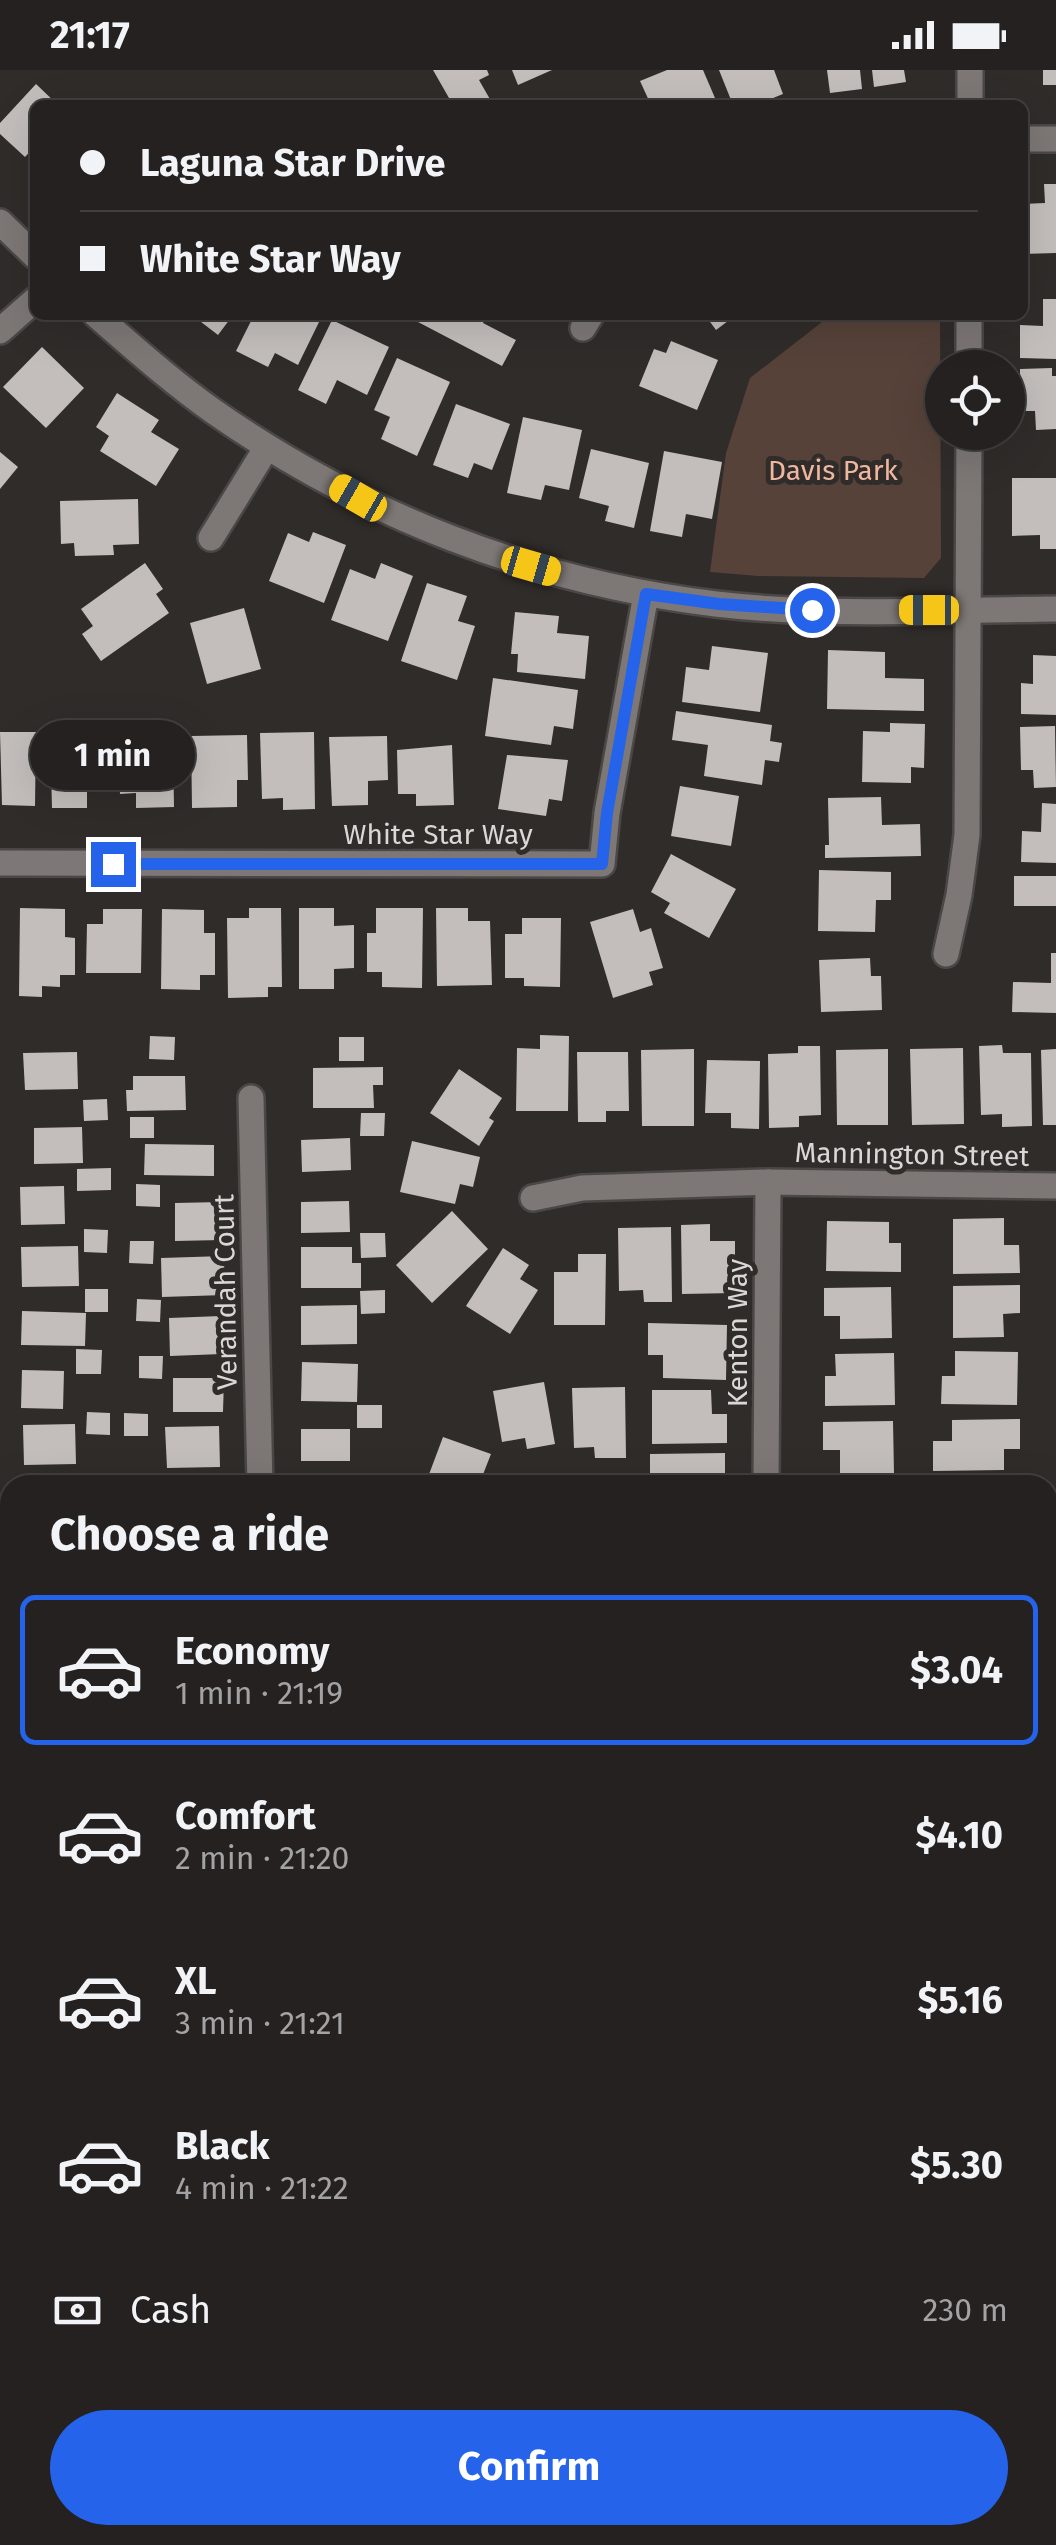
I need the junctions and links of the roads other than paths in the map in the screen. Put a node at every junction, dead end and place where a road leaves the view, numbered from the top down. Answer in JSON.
{"nodes":[{"id":1,"x":970,"y":70,"type":"edge"},
{"id":2,"x":970,"y":100,"type":"edge"},
{"id":3,"x":1028,"y":139,"type":"edge"},
{"id":4,"x":1056,"y":139,"type":"edge"},
{"id":5,"x":0,"y":222,"type":"edge"},
{"id":6,"x":30,"y":251,"type":"edge"},
{"id":7,"x":30,"y":304,"type":"edge"},
{"id":8,"x":102,"y":320,"type":"edge"},
{"id":9,"x":969,"y":320,"type":"edge"},
{"id":10,"x":0,"y":331,"type":"edge"},
{"id":11,"x":969,"y":350,"type":"edge"},
{"id":12,"x":267,"y":447,"type":"junction"},
{"id":13,"x":969,"y":450,"type":"edge"},
{"id":14,"x":211,"y":538,"type":"dead end"},
{"id":15,"x":646,"y":594,"type":"junction"},
{"id":16,"x":968,"y":610,"type":"junction"},
{"id":17,"x":1056,"y":610,"type":"edge"},
{"id":18,"x":0,"y":864,"type":"edge"},
{"id":19,"x":946,"y":954,"type":"dead end"},
{"id":20,"x":251,"y":1098,"type":"dead end"},
{"id":21,"x":768,"y":1182,"type":"junction"},
{"id":22,"x":1056,"y":1186,"type":"edge"},
{"id":23,"x":533,"y":1198,"type":"dead end"},
{"id":24,"x":260,"y":1475,"type":"edge"},
{"id":25,"x":766,"y":1475,"type":"edge"}],
"edges":[{"from":1,"to":2,"type":"street"},
{"from":3,"to":4,"type":"street"},
{"from":5,"to":6,"type":"street"},
{"from":7,"to":10,"type":"street"},
{"from":8,"to":12,"type":"street"},
{"from":9,"to":11,"type":"street"},
{"from":12,"to":14,"type":"street"},
{"from":12,"to":15,"type":"street"},
{"from":13,"to":16,"type":"street"},
{"from":15,"to":16,"type":"street"},
{"from":15,"to":18,"type":"street","name":"White Star Way"},
{"from":16,"to":17,"type":"street"},
{"from":16,"to":19,"type":"street"},
{"from":20,"to":24,"type":"street","name":"Verandah Court"},
{"from":21,"to":22,"type":"street","name":"Mannington Street"},
{"from":21,"to":23,"type":"street","name":"Mannington Street"},
{"from":21,"to":25,"type":"street","name":"Kenton Way"}]}
